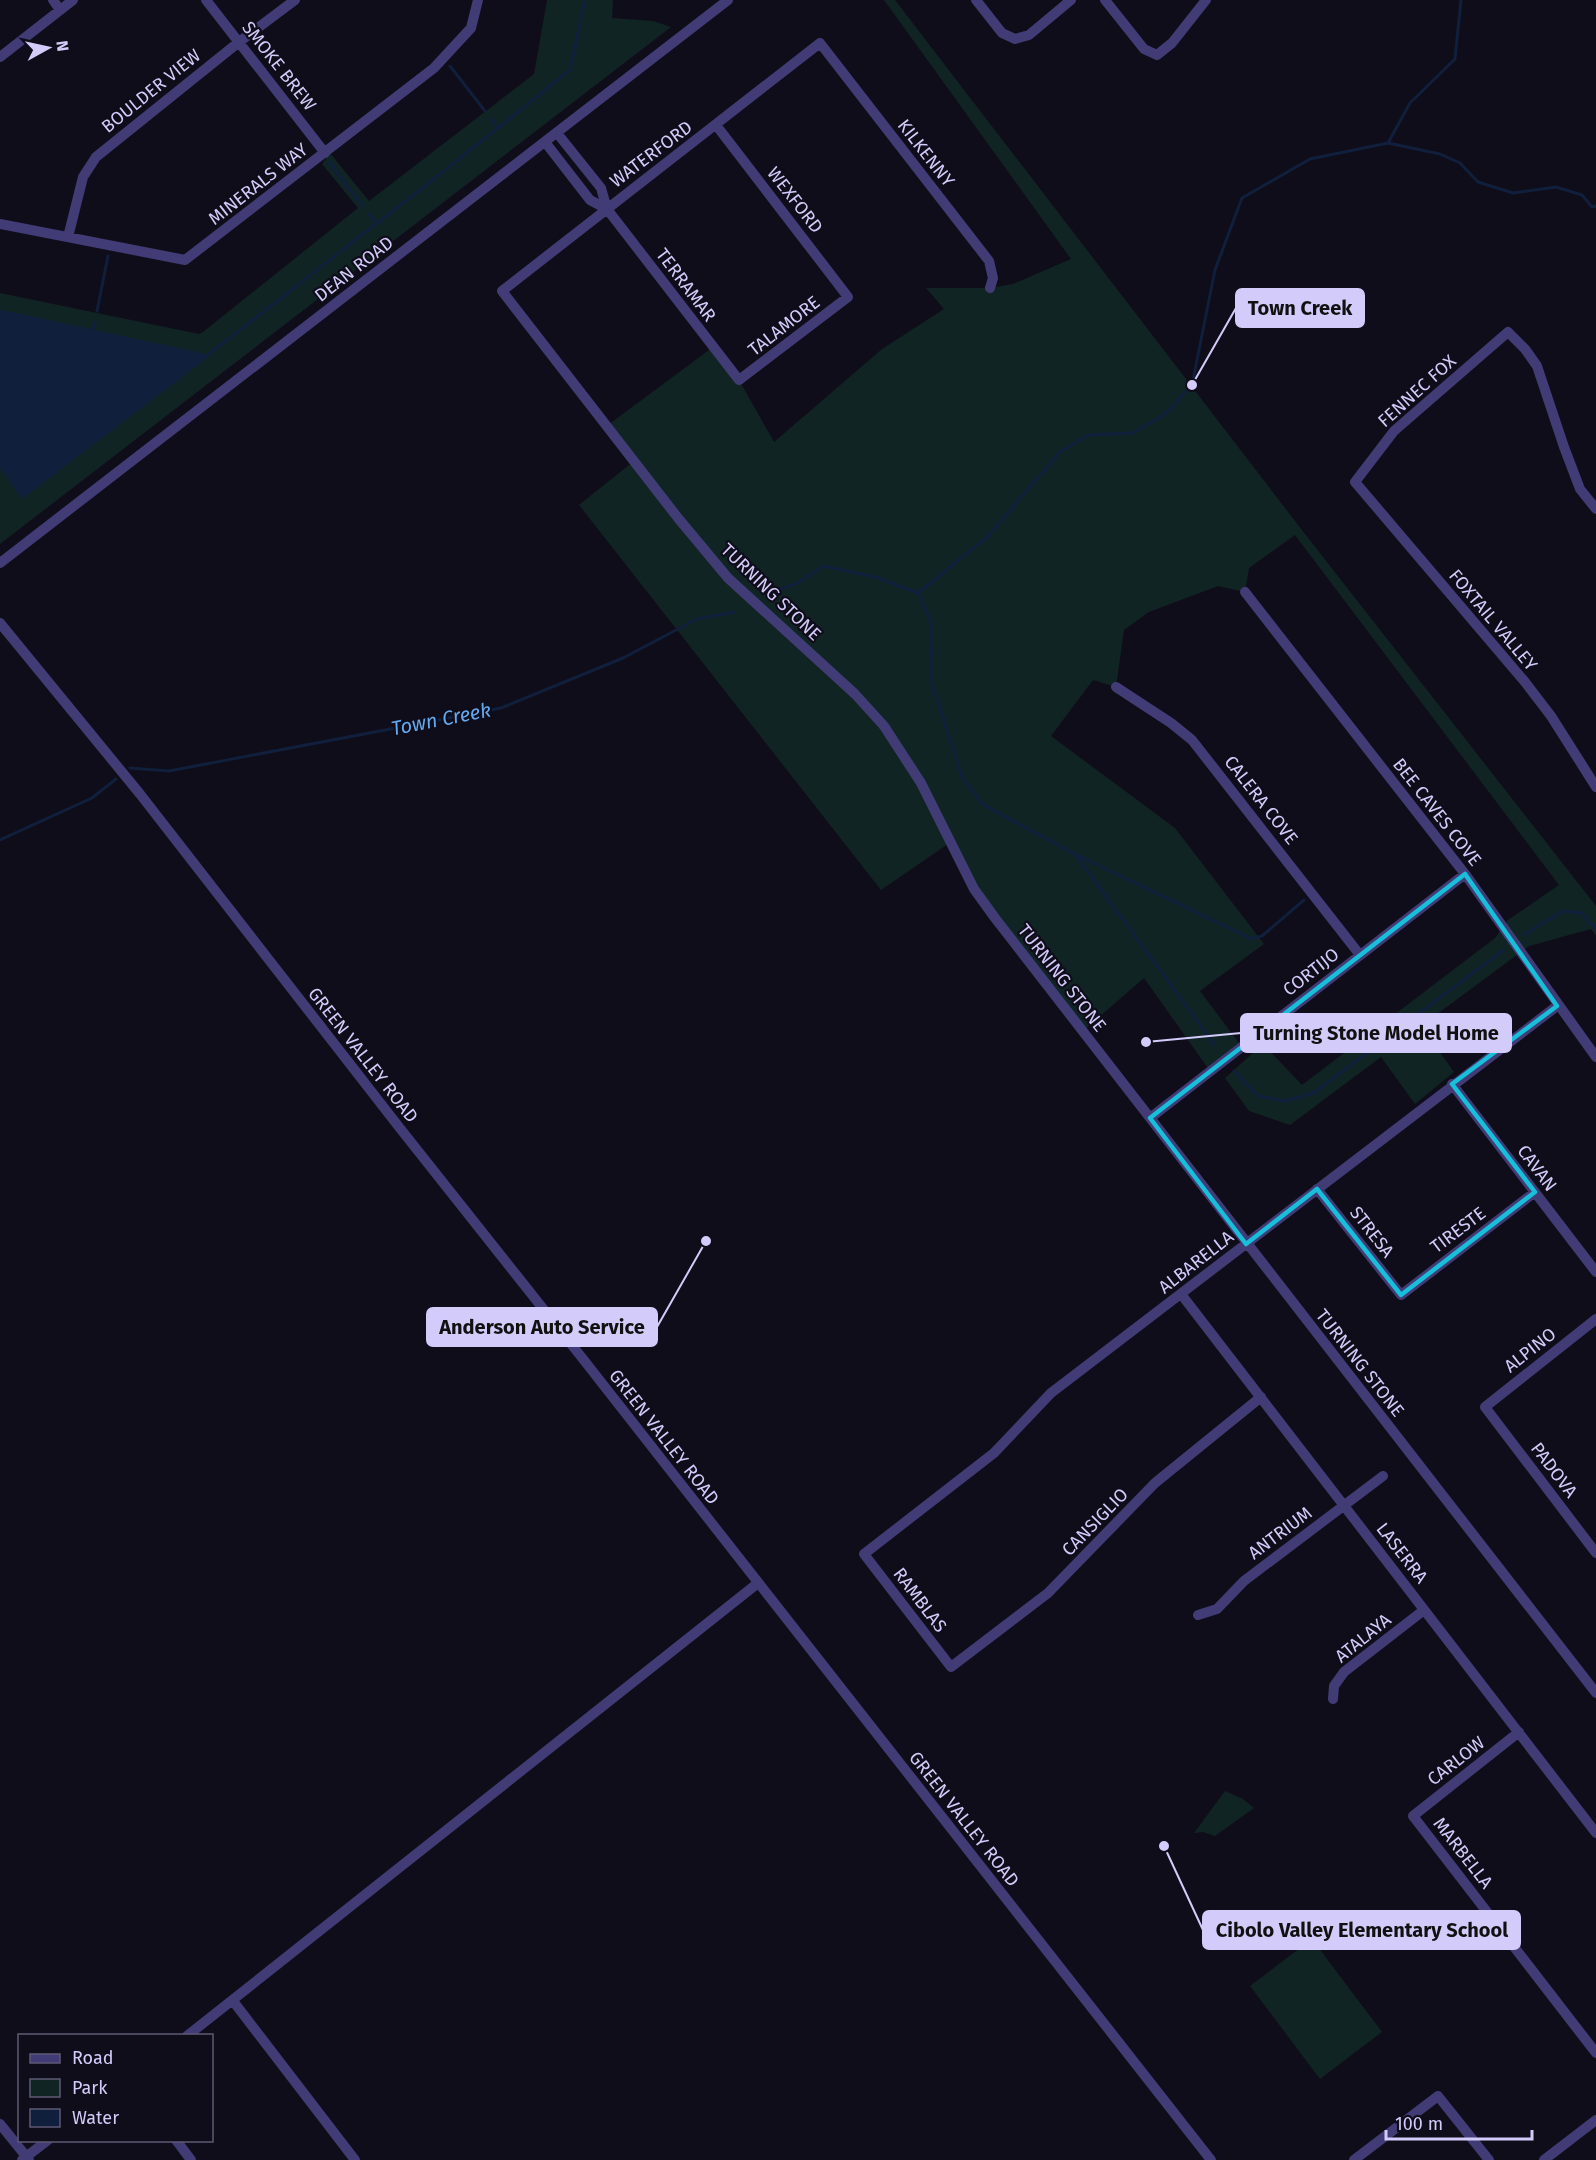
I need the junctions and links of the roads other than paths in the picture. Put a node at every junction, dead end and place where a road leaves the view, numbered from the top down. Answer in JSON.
{"nodes":[{"id":1,"x":53,"y":0,"type":"edge"},
{"id":2,"x":73,"y":0,"type":"edge"},
{"id":3,"x":206,"y":0,"type":"edge"},
{"id":4,"x":295,"y":0,"type":"edge"},
{"id":5,"x":478,"y":0,"type":"edge"},
{"id":6,"x":728,"y":0,"type":"edge"},
{"id":7,"x":976,"y":0,"type":"edge"},
{"id":8,"x":1071,"y":0,"type":"edge"},
{"id":9,"x":1105,"y":0,"type":"edge"},
{"id":10,"x":1206,"y":0,"type":"edge"},
{"id":11,"x":60,"y":10,"type":"junction"},
{"id":12,"x":239,"y":42,"type":"junction"},
{"id":13,"x":820,"y":43,"type":"joint"},
{"id":14,"x":0,"y":57,"type":"edge"},
{"id":15,"x":716,"y":125,"type":"junction"},
{"id":16,"x":557,"y":133,"type":"junction"},
{"id":17,"x":545,"y":142,"type":"junction"},
{"id":18,"x":325,"y":153,"type":"junction"},
{"id":19,"x":607,"y":209,"type":"junction"},
{"id":20,"x":0,"y":224,"type":"edge"},
{"id":21,"x":68,"y":237,"type":"junction"},
{"id":22,"x":990,"y":288,"type":"dead end"},
{"id":23,"x":502,"y":291,"type":"joint"},
{"id":24,"x":848,"y":297,"type":"joint"},
{"id":25,"x":739,"y":380,"type":"joint"},
{"id":26,"x":1355,"y":482,"type":"joint"},
{"id":27,"x":1596,"y":509,"type":"edge"},
{"id":28,"x":0,"y":563,"type":"edge"},
{"id":29,"x":1245,"y":592,"type":"dead end"},
{"id":30,"x":0,"y":623,"type":"edge"},
{"id":31,"x":1116,"y":687,"type":"dead end"},
{"id":32,"x":1596,"y":787,"type":"edge"},
{"id":33,"x":1465,"y":874,"type":"junction"},
{"id":34,"x":1360,"y":955,"type":"junction"},
{"id":35,"x":1557,"y":1006,"type":"junction"},
{"id":36,"x":1596,"y":1057,"type":"edge"},
{"id":37,"x":1452,"y":1084,"type":"junction"},
{"id":38,"x":1150,"y":1118,"type":"junction"},
{"id":39,"x":1317,"y":1189,"type":"junction"},
{"id":40,"x":1535,"y":1192,"type":"junction"},
{"id":41,"x":1246,"y":1244,"type":"junction"},
{"id":42,"x":1596,"y":1272,"type":"edge"},
{"id":43,"x":1181,"y":1294,"type":"junction"},
{"id":44,"x":1401,"y":1295,"type":"joint"},
{"id":45,"x":1596,"y":1319,"type":"edge"},
{"id":46,"x":1261,"y":1397,"type":"junction"},
{"id":47,"x":1485,"y":1407,"type":"joint"},
{"id":48,"x":1383,"y":1476,"type":"dead end"},
{"id":49,"x":1344,"y":1506,"type":"junction"},
{"id":50,"x":1596,"y":1553,"type":"edge"},
{"id":51,"x":864,"y":1554,"type":"joint"},
{"id":52,"x":758,"y":1583,"type":"junction"},
{"id":53,"x":1424,"y":1610,"type":"junction"},
{"id":54,"x":1198,"y":1615,"type":"dead end"},
{"id":55,"x":951,"y":1667,"type":"joint"},
{"id":56,"x":1596,"y":1693,"type":"edge"},
{"id":57,"x":1333,"y":1699,"type":"dead end"},
{"id":58,"x":1519,"y":1732,"type":"junction"},
{"id":59,"x":1413,"y":1816,"type":"joint"},
{"id":60,"x":1596,"y":1833,"type":"edge"},
{"id":61,"x":233,"y":2001,"type":"junction"},
{"id":62,"x":190,"y":2034,"type":"edge"},
{"id":63,"x":1596,"y":2053,"type":"edge"},
{"id":64,"x":1596,"y":2120,"type":"edge"},
{"id":65,"x":0,"y":2124,"type":"edge"},
{"id":66,"x":46,"y":2142,"type":"edge"},
{"id":67,"x":178,"y":2142,"type":"edge"},
{"id":68,"x":25,"y":2159,"type":"edge"},
{"id":69,"x":191,"y":2160,"type":"edge"},
{"id":70,"x":355,"y":2160,"type":"edge"},
{"id":71,"x":1211,"y":2160,"type":"edge"},
{"id":72,"x":1354,"y":2160,"type":"edge"},
{"id":73,"x":1489,"y":2160,"type":"edge"},
{"id":74,"x":1544,"y":2160,"type":"edge"}],
"edges":[{"from":1,"to":11,"type":"street"},
{"from":2,"to":11,"type":"street"},
{"from":3,"to":12,"type":"street","name":"SMOKE BREW"},
{"from":4,"to":12,"type":"street","name":"BOULDER VIEW"},
{"from":5,"to":18,"type":"street","name":"MINERALS WAY"},
{"from":6,"to":16,"type":"street","name":"DEAN ROAD"},
{"from":7,"to":8,"type":"street"},
{"from":9,"to":10,"type":"street"},
{"from":11,"to":14,"type":"street"},
{"from":12,"to":18,"type":"street","name":"SMOKE BREW"},
{"from":12,"to":21,"type":"street","name":"BOULDER VIEW"},
{"from":13,"to":15,"type":"street","name":"WATERFORD"},
{"from":13,"to":22,"type":"street","name":"KILKENNY"},
{"from":15,"to":19,"type":"street","name":"WATERFORD"},
{"from":15,"to":24,"type":"street","name":"WEXFORD"},
{"from":16,"to":17,"type":"street","name":"DEAN ROAD"},
{"from":16,"to":19,"type":"street","name":"TERRAMAR"},
{"from":17,"to":19,"type":"street","name":"TERRAMAR"},
{"from":17,"to":28,"type":"street","name":"DEAN ROAD"},
{"from":18,"to":21,"type":"street","name":"MINERALS WAY"},
{"from":19,"to":23,"type":"street","name":"WATERFORD"},
{"from":19,"to":25,"type":"street","name":"TERRAMAR"},
{"from":20,"to":21,"type":"street","name":"MINERALS WAY"},
{"from":23,"to":38,"type":"street","name":"TURNING STONE"},
{"from":24,"to":25,"type":"street","name":"TALAMORE"},
{"from":26,"to":27,"type":"street","name":"FENNEC FOX"},
{"from":26,"to":32,"type":"street","name":"FOXTAIL VALLEY"},
{"from":29,"to":33,"type":"street","name":"BEE CAVES COVE"},
{"from":30,"to":52,"type":"street","name":"GREEN VALLEY ROAD"},
{"from":31,"to":34,"type":"street","name":"CALERA COVE"},
{"from":33,"to":34,"type":"street","name":"CORTIJO"},
{"from":33,"to":35,"type":"street","name":"BEE CAVES COVE"},
{"from":34,"to":38,"type":"street","name":"CORTIJO"},
{"from":35,"to":36,"type":"street","name":"BEE CAVES COVE"},
{"from":35,"to":37,"type":"street","name":"ALBARELLA"},
{"from":37,"to":39,"type":"street","name":"ALBARELLA"},
{"from":37,"to":40,"type":"street","name":"CAVAN"},
{"from":38,"to":41,"type":"street","name":"TURNING STONE"},
{"from":39,"to":41,"type":"street","name":"ALBARELLA"},
{"from":39,"to":44,"type":"street","name":"STRESA"},
{"from":40,"to":42,"type":"street","name":"CAVAN"},
{"from":40,"to":44,"type":"street","name":"TIRESTE"},
{"from":41,"to":43,"type":"street","name":"ALBARELLA"},
{"from":41,"to":56,"type":"street","name":"TURNING STONE"},
{"from":43,"to":46,"type":"street","name":"LASERRA"},
{"from":43,"to":51,"type":"street","name":"ALBARELLA"},
{"from":45,"to":47,"type":"street","name":"ALPINO"},
{"from":46,"to":49,"type":"street","name":"LASERRA"},
{"from":46,"to":55,"type":"street","name":"CANSIGLIO"},
{"from":47,"to":50,"type":"street","name":"PADOVA"},
{"from":48,"to":49,"type":"street","name":"ANTRIUM"},
{"from":49,"to":53,"type":"street","name":"LASERRA"},
{"from":49,"to":54,"type":"street","name":"ANTRIUM"},
{"from":51,"to":55,"type":"street","name":"RAMBLAS"},
{"from":52,"to":61,"type":"street"},
{"from":52,"to":71,"type":"street","name":"GREEN VALLEY ROAD"},
{"from":53,"to":57,"type":"street","name":"ATALAYA"},
{"from":53,"to":58,"type":"street","name":"LASERRA"},
{"from":58,"to":59,"type":"street","name":"CARLOW"},
{"from":58,"to":60,"type":"street","name":"LASERRA"},
{"from":59,"to":63,"type":"street","name":"MARBELLA"},
{"from":61,"to":62,"type":"street"},
{"from":61,"to":70,"type":"street"},
{"from":64,"to":74,"type":"street"},
{"from":65,"to":68,"type":"street"},
{"from":66,"to":68,"type":"street"},
{"from":67,"to":69,"type":"street"},
{"from":72,"to":73,"type":"street"}]}
